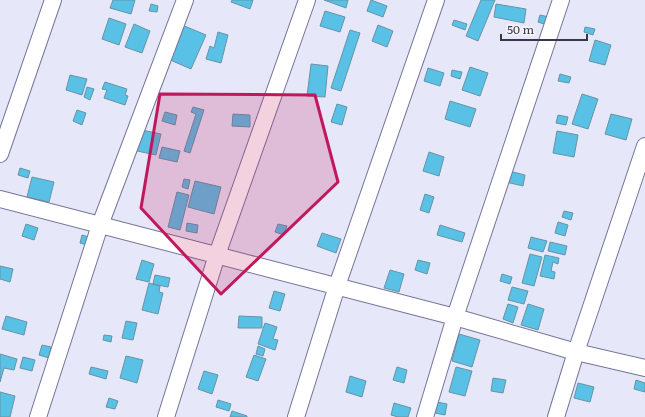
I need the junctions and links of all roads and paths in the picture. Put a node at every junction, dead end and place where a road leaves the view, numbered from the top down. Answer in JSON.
{"nodes":[{"id":1,"x":53,"y":0,"type":"edge"},
{"id":2,"x":185,"y":0,"type":"edge"},
{"id":3,"x":307,"y":0,"type":"edge"},
{"id":4,"x":436,"y":0,"type":"edge"},
{"id":5,"x":561,"y":0,"type":"edge"},
{"id":6,"x":645,"y":146,"type":"edge"},
{"id":7,"x":0,"y":154,"type":"edge"},
{"id":8,"x":0,"y":198,"type":"edge"},
{"id":9,"x":100,"y":224,"type":"junction"},
{"id":10,"x":217,"y":255,"type":"junction"},
{"id":11,"x":338,"y":286,"type":"junction"},
{"id":12,"x":455,"y":317,"type":"junction"},
{"id":13,"x":576,"y":352,"type":"junction"},
{"id":14,"x":645,"y":368,"type":"edge"},
{"id":15,"x":38,"y":417,"type":"edge"},
{"id":16,"x":166,"y":417,"type":"edge"},
{"id":17,"x":296,"y":417,"type":"edge"},
{"id":18,"x":425,"y":417,"type":"edge"},
{"id":19,"x":556,"y":417,"type":"edge"}],
"edges":[{"from":1,"to":7,"type":"street"},
{"from":2,"to":9,"type":"street"},
{"from":3,"to":10,"type":"street"},
{"from":4,"to":11,"type":"street"},
{"from":5,"to":12,"type":"street"},
{"from":6,"to":13,"type":"street"},
{"from":8,"to":9,"type":"street"},
{"from":9,"to":10,"type":"street"},
{"from":9,"to":15,"type":"street"},
{"from":10,"to":11,"type":"street"},
{"from":10,"to":16,"type":"street"},
{"from":11,"to":12,"type":"street"},
{"from":11,"to":17,"type":"street"},
{"from":12,"to":13,"type":"street"},
{"from":12,"to":18,"type":"street"},
{"from":13,"to":14,"type":"street"},
{"from":13,"to":19,"type":"street"}]}
